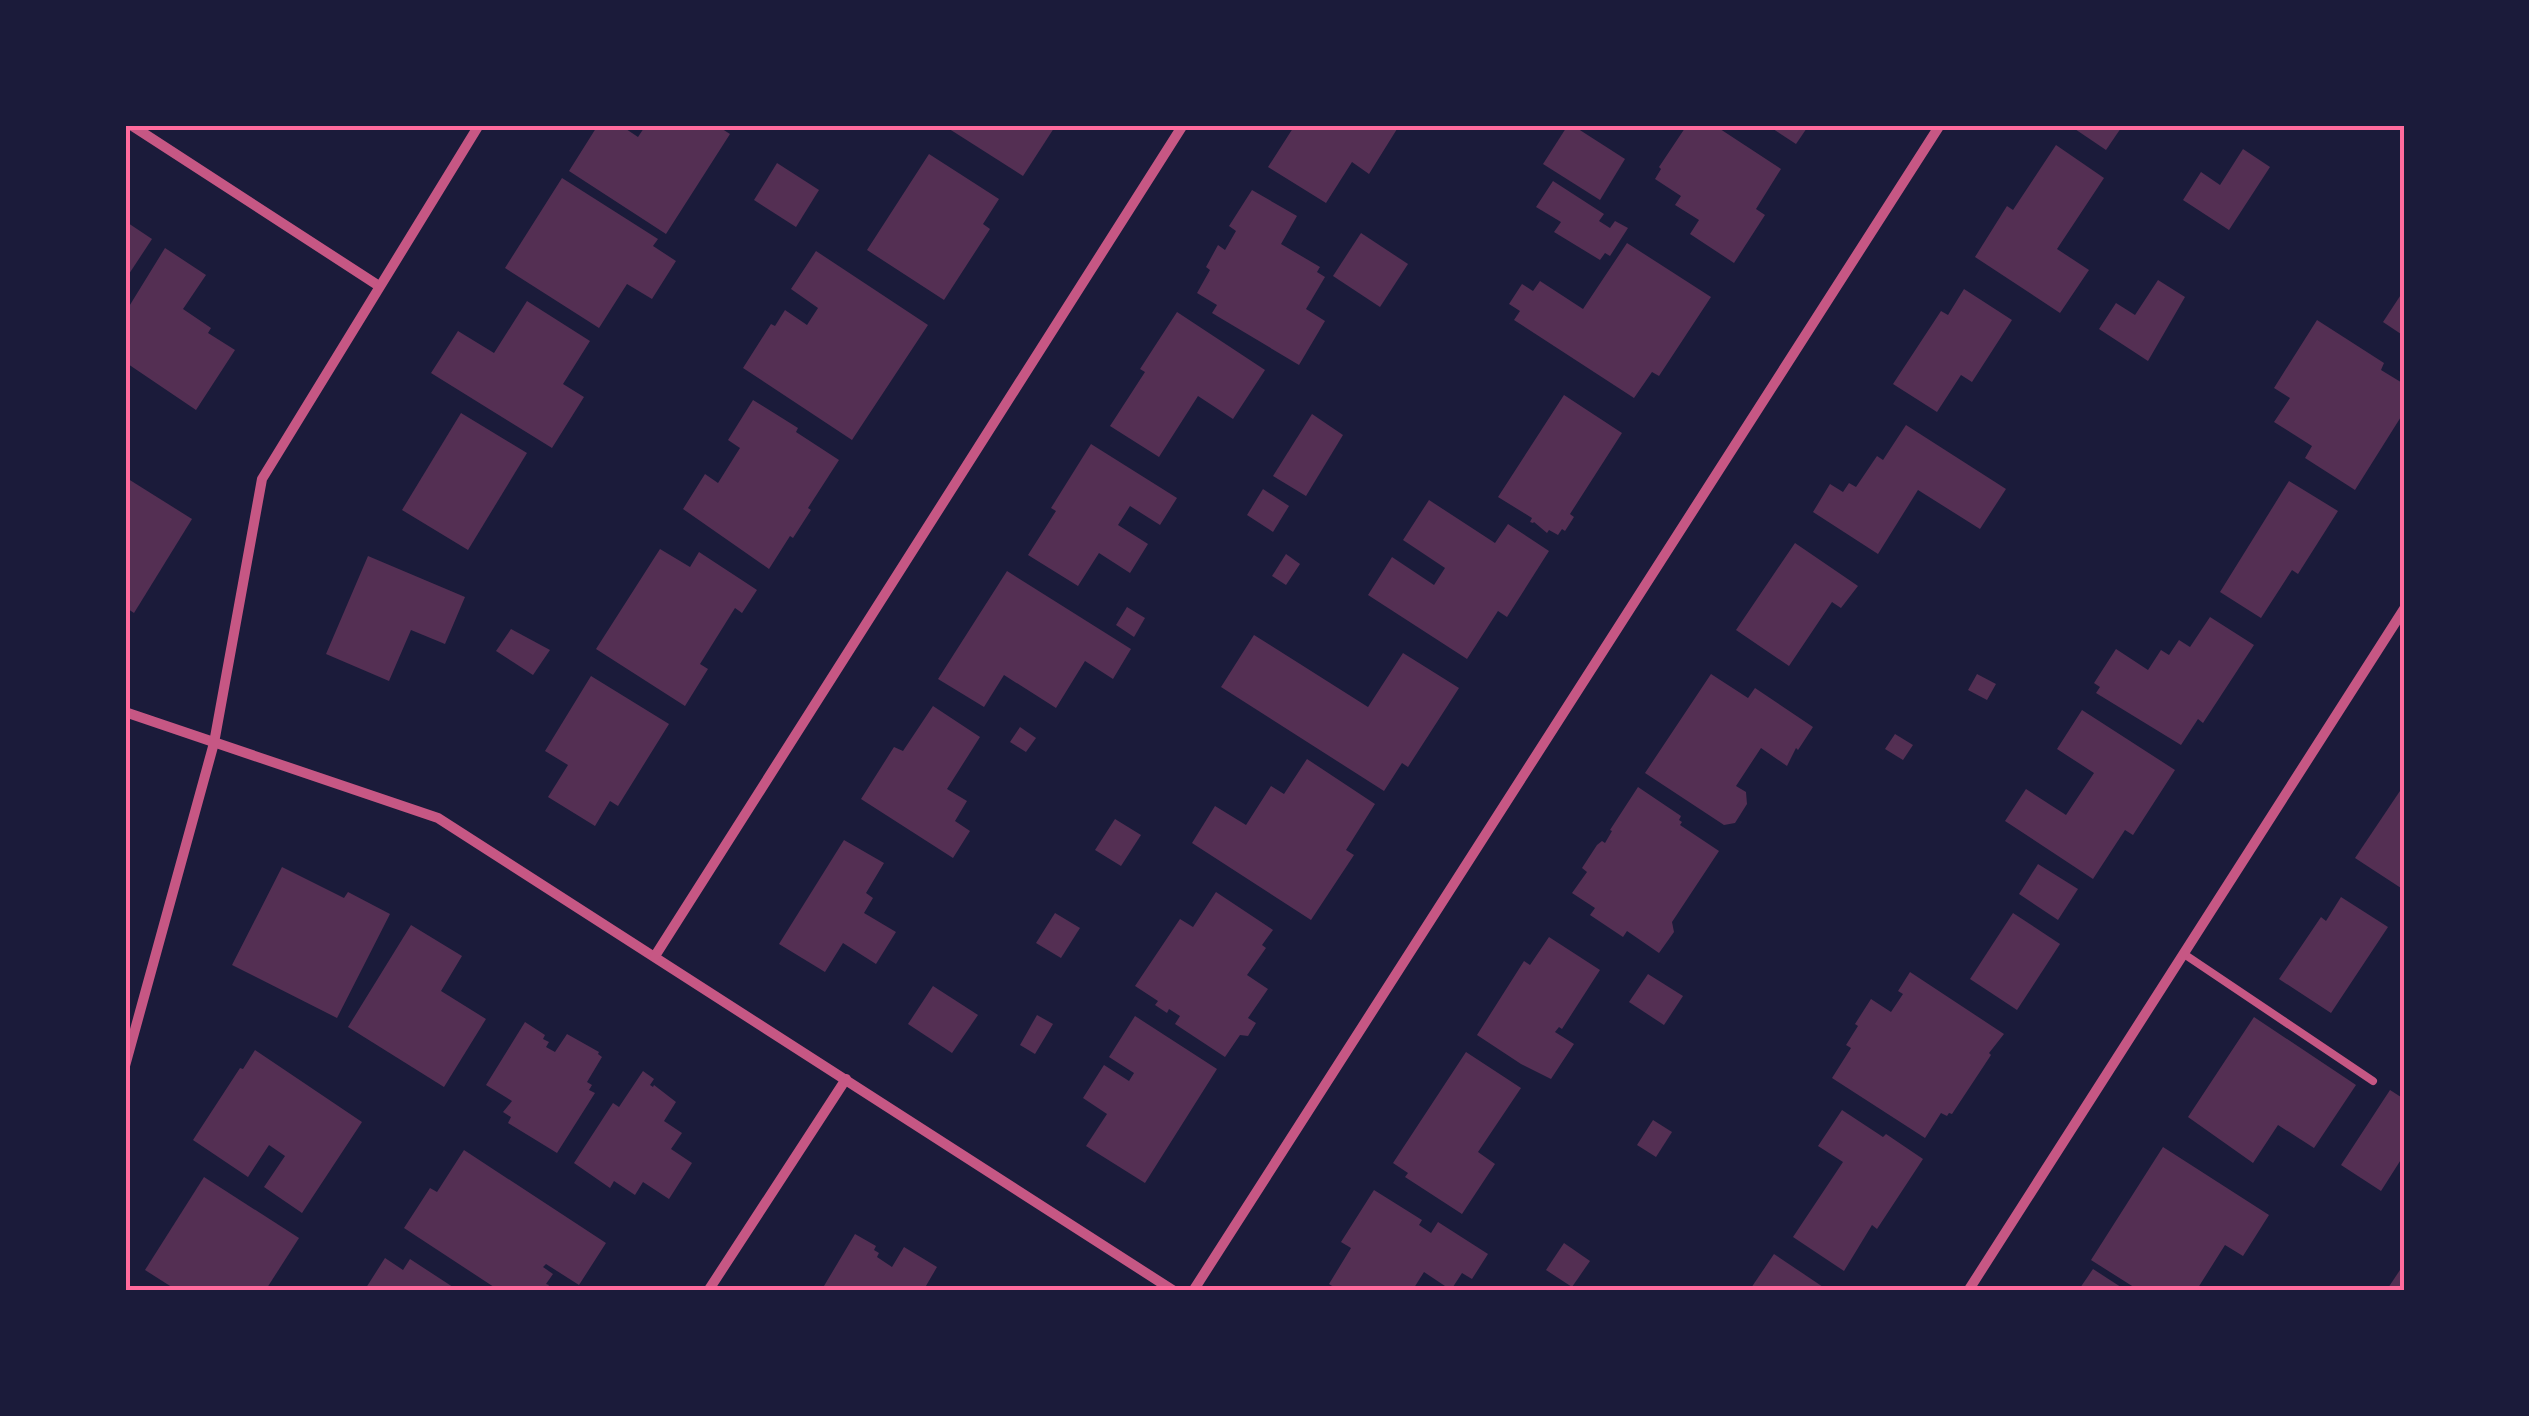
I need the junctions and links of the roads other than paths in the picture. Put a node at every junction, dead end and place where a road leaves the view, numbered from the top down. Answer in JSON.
{"nodes":[{"id":1,"x":132,"y":125,"type":"edge"},
{"id":2,"x":479,"y":125,"type":"edge"},
{"id":3,"x":1183,"y":125,"type":"edge"},
{"id":4,"x":1940,"y":125,"type":"edge"},
{"id":5,"x":379,"y":286,"type":"junction"},
{"id":6,"x":2404,"y":609,"type":"edge"},
{"id":7,"x":125,"y":712,"type":"edge"},
{"id":8,"x":214,"y":742,"type":"junction"},
{"id":9,"x":2184,"y":954,"type":"junction"},
{"id":10,"x":654,"y":956,"type":"junction"},
{"id":11,"x":125,"y":1066,"type":"edge"},
{"id":12,"x":846,"y":1079,"type":"junction"},
{"id":13,"x":2373,"y":1081,"type":"dead end"},
{"id":14,"x":708,"y":1291,"type":"edge"},
{"id":15,"x":1174,"y":1291,"type":"edge"},
{"id":16,"x":1193,"y":1291,"type":"edge"},
{"id":17,"x":1968,"y":1291,"type":"edge"}],
"edges":[{"from":1,"to":5,"type":"street"},
{"from":2,"to":5,"type":"street"},
{"from":3,"to":10,"type":"street"},
{"from":4,"to":16,"type":"street"},
{"from":5,"to":8,"type":"street"},
{"from":6,"to":9,"type":"street"},
{"from":7,"to":8,"type":"street"},
{"from":8,"to":10,"type":"street"},
{"from":8,"to":11,"type":"street"},
{"from":9,"to":13,"type":"lane"},
{"from":9,"to":17,"type":"street"},
{"from":10,"to":12,"type":"street"},
{"from":12,"to":14,"type":"street"},
{"from":12,"to":15,"type":"street"}]}
